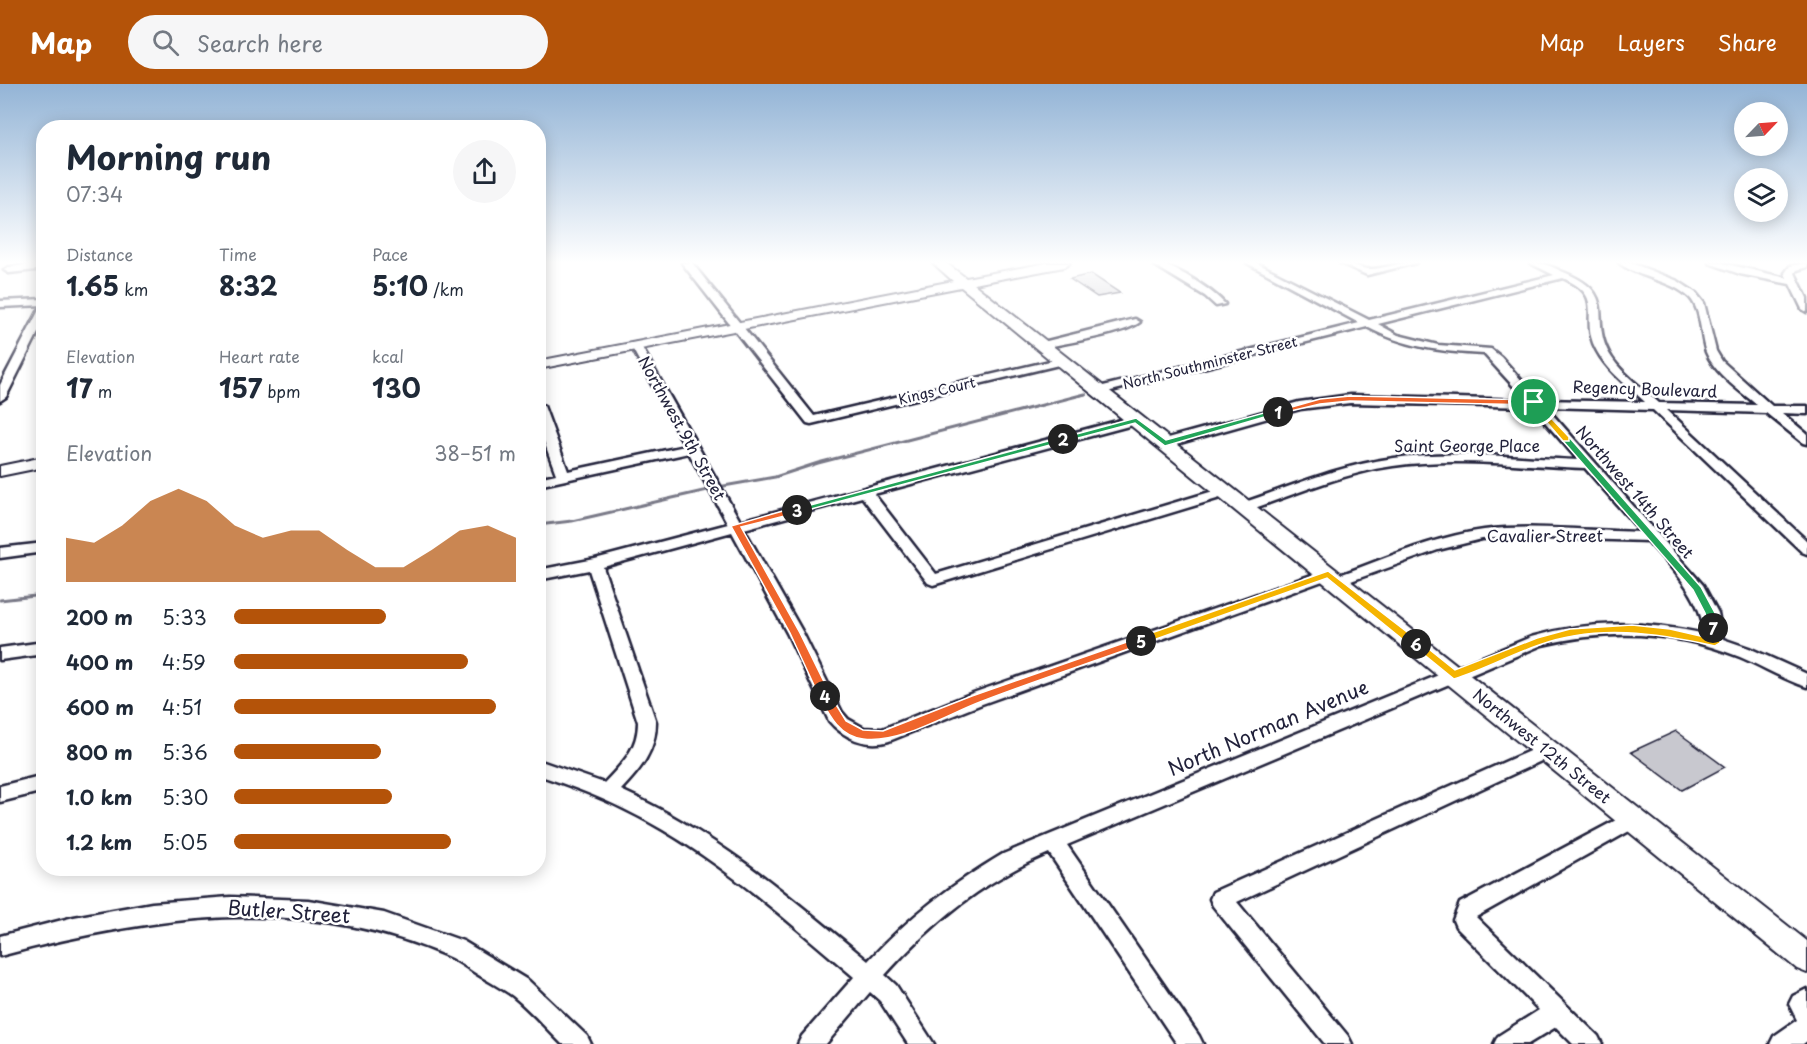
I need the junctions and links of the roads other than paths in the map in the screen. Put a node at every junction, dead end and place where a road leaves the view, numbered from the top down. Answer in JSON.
{"nodes":[{"id":1,"x":723,"y":308,"type":"edge"},
{"id":2,"x":831,"y":308,"type":"edge"},
{"id":3,"x":996,"y":308,"type":"edge"},
{"id":4,"x":1337,"y":308,"type":"edge"},
{"id":5,"x":1433,"y":308,"type":"edge"},
{"id":6,"x":1594,"y":308,"type":"edge"},
{"id":7,"x":1699,"y":308,"type":"edge"},
{"id":8,"x":1136,"y":322,"type":"dead end"},
{"id":9,"x":36,"y":324,"type":"edge"},
{"id":10,"x":1367,"y":324,"type":"junction"},
{"id":11,"x":738,"y":326,"type":"junction"},
{"id":12,"x":36,"y":339,"type":"edge"},
{"id":13,"x":26,"y":341,"type":"junction"},
{"id":14,"x":1043,"y":345,"type":"junction"},
{"id":15,"x":636,"y":346,"type":"junction"},
{"id":16,"x":1063,"y":361,"type":"junction"},
{"id":17,"x":546,"y":363,"type":"edge"},
{"id":18,"x":1099,"y":390,"type":"junction"},
{"id":19,"x":0,"y":397,"type":"edge"},
{"id":20,"x":1534,"y":402,"type":"junction"},
{"id":21,"x":1655,"y":405,"type":"junction"},
{"id":22,"x":1769,"y":409,"type":"junction"},
{"id":23,"x":1807,"y":410,"type":"edge"},
{"id":24,"x":1136,"y":420,"type":"junction"},
{"id":25,"x":546,"y":428,"type":"edge"},
{"id":26,"x":1807,"y":440,"type":"edge"},
{"id":27,"x":1165,"y":443,"type":"junction"},
{"id":28,"x":693,"y":448,"type":"junction"},
{"id":29,"x":36,"y":464,"type":"edge"},
{"id":30,"x":1588,"y":464,"type":"junction"},
{"id":31,"x":0,"y":471,"type":"edge"},
{"id":32,"x":564,"y":478,"type":"junction"},
{"id":33,"x":546,"y":481,"type":"edge"},
{"id":34,"x":865,"y":492,"type":"junction"},
{"id":35,"x":1225,"y":492,"type":"junction"},
{"id":36,"x":1244,"y":507,"type":"junction"},
{"id":37,"x":736,"y":526,"type":"junction"},
{"id":38,"x":1653,"y":537,"type":"junction"},
{"id":39,"x":36,"y":548,"type":"edge"},
{"id":40,"x":1807,"y":549,"type":"edge"},
{"id":41,"x":0,"y":553,"type":"edge"},
{"id":42,"x":595,"y":564,"type":"junction"},
{"id":43,"x":546,"y":573,"type":"edge"},
{"id":44,"x":1332,"y":578,"type":"junction"},
{"id":45,"x":1715,"y":643,"type":"junction"},
{"id":46,"x":36,"y":649,"type":"edge"},
{"id":47,"x":0,"y":654,"type":"edge"},
{"id":48,"x":1454,"y":675,"type":"junction"},
{"id":49,"x":1807,"y":681,"type":"edge"},
{"id":50,"x":884,"y":736,"type":"joint"},
{"id":51,"x":1547,"y":750,"type":"junction"},
{"id":52,"x":546,"y":770,"type":"edge"},
{"id":53,"x":36,"y":785,"type":"edge"},
{"id":54,"x":608,"y":791,"type":"junction"},
{"id":55,"x":0,"y":794,"type":"edge"},
{"id":56,"x":1633,"y":819,"type":"junction"},
{"id":57,"x":1053,"y":842,"type":"junction"},
{"id":58,"x":0,"y":946,"type":"edge"},
{"id":59,"x":1807,"y":959,"type":"edge"},
{"id":60,"x":871,"y":977,"type":"junction"},
{"id":61,"x":1807,"y":1000,"type":"edge"},
{"id":62,"x":1558,"y":1012,"type":"junction"},
{"id":63,"x":1807,"y":1014,"type":"edge"},
{"id":64,"x":1807,"y":1027,"type":"edge"},
{"id":65,"x":579,"y":1044,"type":"edge"},
{"id":66,"x":810,"y":1044,"type":"edge"},
{"id":67,"x":922,"y":1044,"type":"edge"},
{"id":68,"x":1191,"y":1044,"type":"edge"},
{"id":69,"x":1340,"y":1044,"type":"edge"},
{"id":70,"x":1506,"y":1044,"type":"edge"},
{"id":71,"x":1590,"y":1044,"type":"edge"},
{"id":72,"x":1782,"y":1044,"type":"edge"}],
"edges":[{"from":1,"to":11,"type":"street"},
{"from":2,"to":11,"type":"main road"},
{"from":3,"to":14,"type":"main road","name":"Northwest 12th Street"},
{"from":4,"to":10,"type":"street","name":"Northwest 14th Street"},
{"from":5,"to":10,"type":"street","name":"North Southminster Street"},
{"from":6,"to":21,"type":"street"},
{"from":7,"to":22,"type":"street"},
{"from":8,"to":14,"type":"street"},
{"from":9,"to":13,"type":"street"},
{"from":10,"to":18,"type":"street","name":"North Southminster Street"},
{"from":10,"to":20,"type":"street","name":"Northwest 14th Street"},
{"from":11,"to":15,"type":"main road"},
{"from":11,"to":16,"type":"street","name":"Kings Court"},
{"from":12,"to":13,"type":"street"},
{"from":13,"to":19,"type":"street"},
{"from":14,"to":16,"type":"main road","name":"Northwest 12th Street"},
{"from":15,"to":17,"type":"main road"},
{"from":15,"to":28,"type":"street","name":"Northwest 9th Street"},
{"from":16,"to":18,"type":"main road","name":"Northwest 12th Street"},
{"from":18,"to":24,"type":"main road","name":"Northwest 12th Street"},
{"from":20,"to":21,"type":"street","name":"Regency Boulevard"},
{"from":20,"to":27,"type":"street","name":"Regency Boulevard"},
{"from":20,"to":30,"type":"street","name":"Northwest 14th Street"},
{"from":21,"to":22,"type":"street","name":"Regency Boulevard"},
{"from":21,"to":40,"type":"street"},
{"from":22,"to":23,"type":"street","name":"Regency Boulevard"},
{"from":22,"to":26,"type":"street"},
{"from":24,"to":27,"type":"main road","name":"Northwest 12th Street"},
{"from":24,"to":34,"type":"street"},
{"from":25,"to":32,"type":"street"},
{"from":27,"to":35,"type":"main road","name":"Northwest 12th Street"},
{"from":28,"to":32,"type":"street"},
{"from":28,"to":37,"type":"street","name":"Northwest 9th Street"},
{"from":29,"to":31,"type":"main road"},
{"from":30,"to":36,"type":"street","name":"Saint George Place"},
{"from":30,"to":38,"type":"street","name":"Northwest 14th Street"},
{"from":32,"to":33,"type":"street"},
{"from":34,"to":35,"type":"street"},
{"from":34,"to":37,"type":"street"},
{"from":35,"to":36,"type":"main road","name":"Northwest 12th Street"},
{"from":36,"to":44,"type":"main road","name":"Northwest 12th Street"},
{"from":37,"to":42,"type":"street"},
{"from":37,"to":50,"type":"street","name":"Northwest 9th Street"},
{"from":38,"to":44,"type":"street","name":"Cavalier Street"},
{"from":38,"to":45,"type":"street","name":"Northwest 14th Street"},
{"from":39,"to":41,"type":"street"},
{"from":42,"to":43,"type":"street"},
{"from":42,"to":54,"type":"street"},
{"from":44,"to":48,"type":"main road","name":"Northwest 12th Street"},
{"from":44,"to":50,"type":"street","name":"Cavalier Street"},
{"from":45,"to":48,"type":"street","name":"North Norman Avenue"},
{"from":45,"to":49,"type":"street","name":"North Norman Avenue"},
{"from":46,"to":47,"type":"street"},
{"from":48,"to":51,"type":"main road","name":"Northwest 12th Street"},
{"from":48,"to":57,"type":"street","name":"North Norman Avenue"},
{"from":51,"to":56,"type":"main road","name":"Northwest 12th Street"},
{"from":51,"to":69,"type":"street"},
{"from":52,"to":54,"type":"street"},
{"from":53,"to":55,"type":"street"},
{"from":54,"to":60,"type":"street"},
{"from":56,"to":59,"type":"main road","name":"Northwest 12th Street"},
{"from":56,"to":62,"type":"street"},
{"from":57,"to":60,"type":"street","name":"North Norman Avenue"},
{"from":57,"to":68,"type":"street"},
{"from":58,"to":65,"type":"street","name":"Butler Street"},
{"from":60,"to":66,"type":"street","name":"North Norman Avenue"},
{"from":60,"to":67,"type":"street"},
{"from":61,"to":63,"type":"street"},
{"from":62,"to":70,"type":"street"},
{"from":62,"to":71,"type":"street"},
{"from":64,"to":72,"type":"street"}]}
